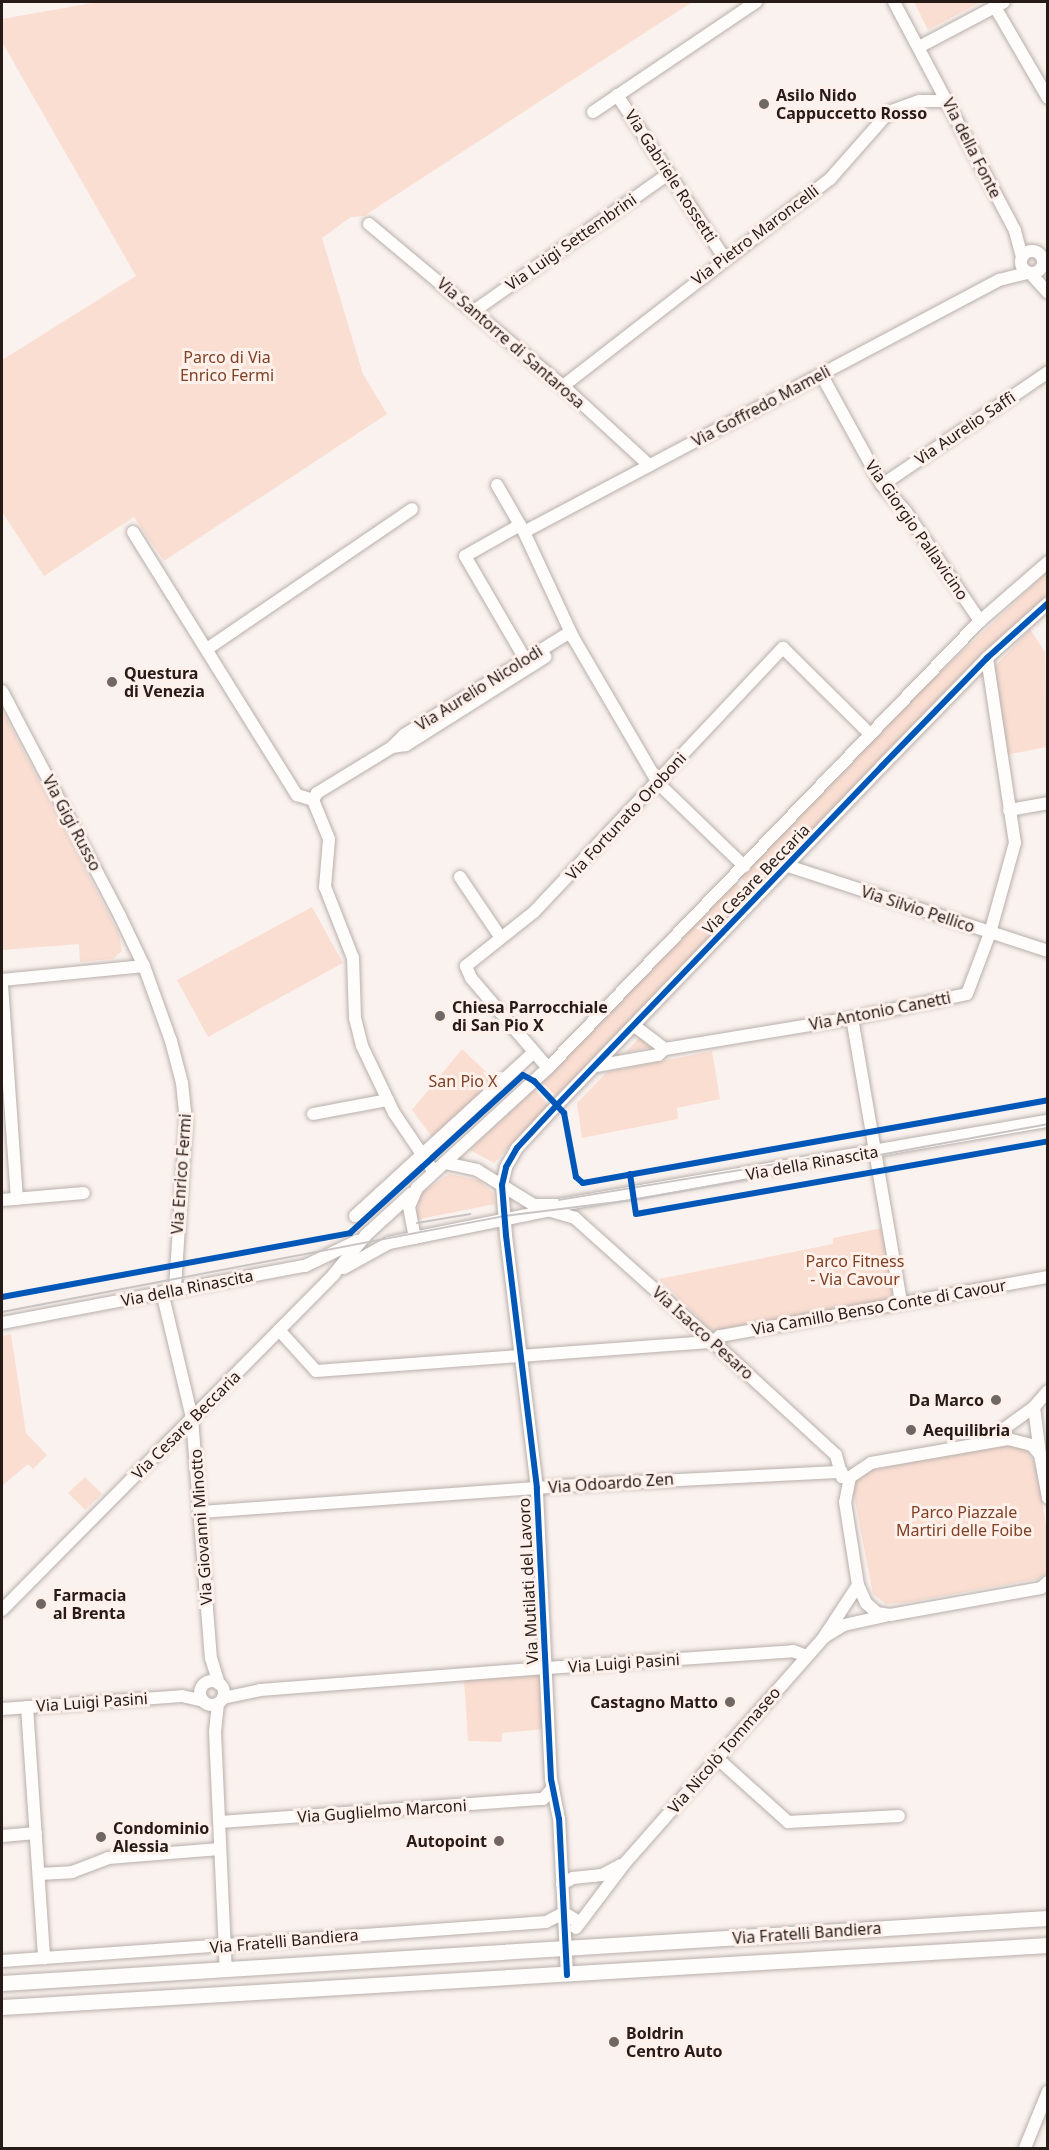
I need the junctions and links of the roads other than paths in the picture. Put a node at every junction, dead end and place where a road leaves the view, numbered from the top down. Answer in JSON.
{"nodes":[{"id":1,"x":756,"y":2,"type":"edge"},
{"id":2,"x":894,"y":2,"type":"edge"},
{"id":3,"x":1000,"y":4,"type":"edge"},
{"id":4,"x":919,"y":47,"type":"junction"},
{"id":5,"x":617,"y":95,"type":"junction"},
{"id":6,"x":1047,"y":98,"type":"edge"},
{"id":7,"x":948,"y":101,"type":"junction"},
{"id":8,"x":593,"y":112,"type":"dead end"},
{"id":9,"x":668,"y":174,"type":"junction"},
{"id":10,"x":369,"y":224,"type":"dead end"},
{"id":11,"x":724,"y":257,"type":"junction"},
{"id":12,"x":1035,"y":261,"type":"edge"},
{"id":13,"x":1047,"y":292,"type":"edge"},
{"id":14,"x":474,"y":311,"type":"junction"},
{"id":15,"x":1047,"y":372,"type":"edge"},
{"id":16,"x":821,"y":374,"type":"junction"},
{"id":17,"x":563,"y":386,"type":"junction"},
{"id":18,"x":649,"y":465,"type":"junction"},
{"id":19,"x":497,"y":485,"type":"dead end"},
{"id":20,"x":882,"y":485,"type":"junction"},
{"id":21,"x":412,"y":509,"type":"dead end"},
{"id":22,"x":522,"y":529,"type":"junction"},
{"id":23,"x":133,"y":532,"type":"dead end"},
{"id":24,"x":1047,"y":562,"type":"edge"},
{"id":25,"x":1047,"y":603,"type":"edge"},
{"id":26,"x":980,"y":621,"type":"junction"},
{"id":27,"x":572,"y":635,"type":"junction"},
{"id":28,"x":207,"y":649,"type":"junction"},
{"id":29,"x":987,"y":658,"type":"junction"},
{"id":30,"x":525,"y":659,"type":"junction"},
{"id":31,"x":2,"y":691,"type":"edge"},
{"id":32,"x":870,"y":734,"type":"junction"},
{"id":33,"x":392,"y":747,"type":"junction"},
{"id":34,"x":658,"y":783,"type":"junction"},
{"id":35,"x":313,"y":800,"type":"junction"},
{"id":36,"x":1047,"y":805,"type":"edge"},
{"id":37,"x":1009,"y":810,"type":"junction"},
{"id":38,"x":744,"y":866,"type":"junction"},
{"id":39,"x":788,"y":866,"type":"junction"},
{"id":40,"x":460,"y":877,"type":"dead end"},
{"id":41,"x":990,"y":933,"type":"junction"},
{"id":42,"x":501,"y":938,"type":"junction"},
{"id":43,"x":1047,"y":951,"type":"edge"},
{"id":44,"x":142,"y":962,"type":"junction"},
{"id":45,"x":2,"y":980,"type":"edge"},
{"id":46,"x":2,"y":985,"type":"edge"},
{"id":47,"x":852,"y":1018,"type":"junction"},
{"id":48,"x":635,"y":1026,"type":"junction"},
{"id":49,"x":665,"y":1049,"type":"junction"},
{"id":50,"x":534,"y":1052,"type":"junction"},
{"id":51,"x":596,"y":1066,"type":"junction"},
{"id":52,"x":548,"y":1068,"type":"junction"},
{"id":53,"x":388,"y":1100,"type":"junction"},
{"id":54,"x":313,"y":1114,"type":"dead end"},
{"id":55,"x":1047,"y":1121,"type":"edge"},
{"id":56,"x":878,"y":1151,"type":"junction"},
{"id":57,"x":422,"y":1153,"type":"junction"},
{"id":58,"x":446,"y":1163,"type":"junction"},
{"id":59,"x":434,"y":1172,"type":"junction"},
{"id":60,"x":502,"y":1185,"type":"junction"},
{"id":61,"x":417,"y":1188,"type":"junction"},
{"id":62,"x":84,"y":1193,"type":"dead end"},
{"id":63,"x":17,"y":1198,"type":"junction"},
{"id":64,"x":2,"y":1200,"type":"edge"},
{"id":65,"x":575,"y":1204,"type":"junction"},
{"id":66,"x":550,"y":1211,"type":"junction"},
{"id":67,"x":355,"y":1216,"type":"dead end"},
{"id":68,"x":505,"y":1221,"type":"junction"},
{"id":69,"x":366,"y":1235,"type":"junction"},
{"id":70,"x":415,"y":1238,"type":"junction"},
{"id":71,"x":334,"y":1274,"type":"junction"},
{"id":72,"x":1047,"y":1277,"type":"edge"},
{"id":73,"x":175,"y":1289,"type":"junction"},
{"id":74,"x":162,"y":1292,"type":"junction"},
{"id":75,"x":901,"y":1303,"type":"junction"},
{"id":76,"x":2,"y":1323,"type":"edge"},
{"id":77,"x":279,"y":1330,"type":"junction"},
{"id":78,"x":713,"y":1342,"type":"junction"},
{"id":79,"x":521,"y":1359,"type":"junction"},
{"id":80,"x":1047,"y":1391,"type":"edge"},
{"id":81,"x":1034,"y":1407,"type":"junction"},
{"id":82,"x":192,"y":1418,"type":"junction"},
{"id":83,"x":984,"y":1443,"type":"junction"},
{"id":84,"x":1040,"y":1455,"type":"junction"},
{"id":85,"x":842,"y":1472,"type":"junction"},
{"id":86,"x":537,"y":1488,"type":"junction"},
{"id":87,"x":1047,"y":1498,"type":"edge"},
{"id":88,"x":845,"y":1503,"type":"junction"},
{"id":89,"x":200,"y":1512,"type":"junction"},
{"id":90,"x":858,"y":1585,"type":"junction"},
{"id":91,"x":1045,"y":1586,"type":"edge"},
{"id":92,"x":2,"y":1610,"type":"edge"},
{"id":93,"x":890,"y":1615,"type":"junction"},
{"id":94,"x":824,"y":1636,"type":"junction"},
{"id":95,"x":807,"y":1656,"type":"junction"},
{"id":96,"x":211,"y":1658,"type":"junction"},
{"id":97,"x":546,"y":1668,"type":"junction"},
{"id":98,"x":204,"y":1686,"type":"junction"},
{"id":99,"x":182,"y":1695,"type":"junction"},
{"id":100,"x":215,"y":1696,"type":"junction"},
{"id":101,"x":27,"y":1707,"type":"junction"},
{"id":102,"x":2,"y":1708,"type":"edge"},
{"id":103,"x":717,"y":1758,"type":"junction"},
{"id":104,"x":553,"y":1788,"type":"junction"},
{"id":105,"x":543,"y":1799,"type":"junction"},
{"id":106,"x":558,"y":1812,"type":"junction"},
{"id":107,"x":899,"y":1816,"type":"dead end"},
{"id":108,"x":220,"y":1822,"type":"junction"},
{"id":109,"x":36,"y":1833,"type":"junction"},
{"id":110,"x":2,"y":1836,"type":"edge"},
{"id":111,"x":220,"y":1849,"type":"junction"},
{"id":112,"x":39,"y":1874,"type":"junction"},
{"id":113,"x":604,"y":1881,"type":"junction"},
{"id":114,"x":562,"y":1884,"type":"junction"},
{"id":115,"x":564,"y":1913,"type":"junction"},
{"id":116,"x":1047,"y":1918,"type":"edge"},
{"id":117,"x":579,"y":1923,"type":"junction"},
{"id":118,"x":566,"y":1945,"type":"junction"},
{"id":119,"x":1047,"y":1945,"type":"edge"},
{"id":120,"x":226,"y":1947,"type":"junction"},
{"id":121,"x":44,"y":1958,"type":"junction"},
{"id":122,"x":2,"y":1961,"type":"edge"},
{"id":123,"x":226,"y":1970,"type":"junction"},
{"id":124,"x":567,"y":1975,"type":"junction"},
{"id":125,"x":2,"y":1983,"type":"edge"},
{"id":126,"x":2,"y":2007,"type":"edge"},
{"id":127,"x":1047,"y":2091,"type":"edge"},
{"id":128,"x":1025,"y":2148,"type":"edge"}],
"edges":[{"from":1,"to":5,"type":"street","name":"Via Gabriele Rossetti"},
{"from":2,"to":4,"type":"street","name":"Via della Fonte"},
{"from":3,"to":4,"type":"street"},
{"from":3,"to":6,"type":"street"},
{"from":4,"to":7,"type":"street","name":"Via della Fonte"},
{"from":5,"to":8,"type":"street","name":"Via Gabriele Rossetti"},
{"from":5,"to":9,"type":"street","name":"Via Gabriele Rossetti"},
{"from":7,"to":11,"type":"street","name":"Via Pietro Maroncelli"},
{"from":7,"to":12,"type":"street","name":"Via della Fonte"},
{"from":9,"to":11,"type":"street","name":"Via Gabriele Rossetti"},
{"from":9,"to":14,"type":"street","name":"Via Luigi Settembrini"},
{"from":10,"to":14,"type":"street","name":"Via Santorre di Santarosa"},
{"from":11,"to":17,"type":"street","name":"Via Pietro Maroncelli"},
{"from":12,"to":13,"type":"street","name":"Via della Fonte"},
{"from":12,"to":16,"type":"street","name":"Via Goffredo Mameli"},
{"from":14,"to":17,"type":"street","name":"Via Santorre di Santarosa"},
{"from":15,"to":20,"type":"street","name":"Via Aurelio Saffi"},
{"from":16,"to":18,"type":"street","name":"Via Goffredo Mameli"},
{"from":16,"to":20,"type":"street","name":"Via Giorgio Pallavicino"},
{"from":17,"to":18,"type":"street","name":"Via Santorre di Santarosa"},
{"from":18,"to":22,"type":"street","name":"Via Goffredo Mameli"},
{"from":19,"to":22,"type":"street"},
{"from":20,"to":26,"type":"street","name":"Via Giorgio Pallavicino"},
{"from":21,"to":28,"type":"street"},
{"from":22,"to":27,"type":"street"},
{"from":22,"to":30,"type":"street","name":"Via Goffredo Mameli"},
{"from":23,"to":28,"type":"street"},
{"from":24,"to":26,"type":"street","name":"Via Cesare Beccaria"},
{"from":25,"to":29,"type":"street","name":"Via Cesare Beccaria"},
{"from":26,"to":32,"type":"street","name":"Via Cesare Beccaria"},
{"from":27,"to":30,"type":"street","name":"Via Aurelio Nicolodi"},
{"from":27,"to":33,"type":"street","name":"Via Aurelio Nicolodi"},
{"from":27,"to":34,"type":"street"},
{"from":28,"to":35,"type":"street"},
{"from":29,"to":37,"type":"street","name":"Via Antonio Canetti"},
{"from":29,"to":39,"type":"street","name":"Via Cesare Beccaria"},
{"from":30,"to":33,"type":"street","name":"Via Aurelio Nicolodi"},
{"from":31,"to":44,"type":"street","name":"Via Gigi Russo"},
{"from":32,"to":34,"type":"street","name":"Via Fortunato Oroboni"},
{"from":32,"to":38,"type":"street","name":"Via Cesare Beccaria"},
{"from":33,"to":35,"type":"street","name":"Via Aurelio Nicolodi"},
{"from":34,"to":38,"type":"street"},
{"from":34,"to":42,"type":"street","name":"Via Fortunato Oroboni"},
{"from":35,"to":53,"type":"street"},
{"from":36,"to":37,"type":"street"},
{"from":37,"to":41,"type":"street","name":"Via Antonio Canetti"},
{"from":38,"to":52,"type":"street","name":"Via Cesare Beccaria"},
{"from":39,"to":41,"type":"street","name":"Via Silvio Pellico"},
{"from":39,"to":48,"type":"street","name":"Via Cesare Beccaria"},
{"from":40,"to":42,"type":"street"},
{"from":41,"to":43,"type":"street","name":"Via Silvio Pellico"},
{"from":41,"to":47,"type":"street","name":"Via Antonio Canetti"},
{"from":42,"to":50,"type":"street","name":"Via Fortunato Oroboni"},
{"from":44,"to":45,"type":"street"},
{"from":44,"to":73,"type":"street","name":"Via Enrico Fermi"},
{"from":46,"to":63,"type":"street"},
{"from":47,"to":49,"type":"street","name":"Via Antonio Canetti"},
{"from":47,"to":56,"type":"street"},
{"from":48,"to":49,"type":"street"},
{"from":48,"to":51,"type":"street","name":"Via Cesare Beccaria"},
{"from":49,"to":51,"type":"street","name":"Via Antonio Canetti"},
{"from":50,"to":52,"type":"street","name":"Via Fortunato Oroboni"},
{"from":50,"to":57,"type":"street"},
{"from":51,"to":60,"type":"street","name":"Via Cesare Beccaria"},
{"from":52,"to":58,"type":"street","name":"Via Cesare Beccaria"},
{"from":53,"to":54,"type":"street"},
{"from":53,"to":57,"type":"street"},
{"from":55,"to":56,"type":"street","name":"Via della Rinascita"},
{"from":56,"to":65,"type":"street","name":"Via della Rinascita"},
{"from":56,"to":75,"type":"street"},
{"from":57,"to":59,"type":"street"},
{"from":57,"to":67,"type":"street"},
{"from":58,"to":59,"type":"street","name":"Via Cesare Beccaria"},
{"from":58,"to":60,"type":"street"},
{"from":59,"to":61,"type":"street","name":"Via Cesare Beccaria"},
{"from":60,"to":65,"type":"street"},
{"from":60,"to":68,"type":"street","name":"Via Mutilati del Lavoro"},
{"from":61,"to":69,"type":"street","name":"Via Cesare Beccaria"},
{"from":61,"to":70,"type":"street"},
{"from":62,"to":63,"type":"street"},
{"from":63,"to":64,"type":"street"},
{"from":65,"to":66,"type":"street"},
{"from":66,"to":68,"type":"street"},
{"from":66,"to":78,"type":"street","name":"Via Isacco Pesaro"},
{"from":68,"to":70,"type":"street"},
{"from":68,"to":79,"type":"street","name":"Via Mutilati del Lavoro"},
{"from":69,"to":71,"type":"street","name":"Via Cesare Beccaria"},
{"from":69,"to":73,"type":"street","name":"Via della Rinascita"},
{"from":70,"to":71,"type":"street"},
{"from":71,"to":77,"type":"street","name":"Via Cesare Beccaria"},
{"from":72,"to":75,"type":"street","name":"Via Camillo Benso Conte di Cavour"},
{"from":73,"to":74,"type":"street","name":"Via della Rinascita"},
{"from":74,"to":76,"type":"street","name":"Via della Rinascita"},
{"from":74,"to":82,"type":"street","name":"Via Giovanni Minotto"},
{"from":75,"to":78,"type":"street","name":"Via Camillo Benso Conte di Cavour"},
{"from":77,"to":79,"type":"street","name":"Via Camillo Benso Conte di Cavour"},
{"from":77,"to":82,"type":"street","name":"Via Cesare Beccaria"},
{"from":78,"to":79,"type":"street","name":"Via Camillo Benso Conte di Cavour"},
{"from":78,"to":85,"type":"street","name":"Via Isacco Pesaro"},
{"from":79,"to":86,"type":"street","name":"Via Mutilati del Lavoro"},
{"from":80,"to":81,"type":"street"},
{"from":81,"to":83,"type":"street"},
{"from":81,"to":84,"type":"street"},
{"from":82,"to":89,"type":"street","name":"Via Giovanni Minotto"},
{"from":82,"to":92,"type":"street","name":"Via Cesare Beccaria"},
{"from":83,"to":84,"type":"street"},
{"from":83,"to":88,"type":"street"},
{"from":84,"to":87,"type":"street"},
{"from":85,"to":86,"type":"street","name":"Via Odoardo Zen"},
{"from":85,"to":88,"type":"street"},
{"from":86,"to":89,"type":"street","name":"Via Odoardo Zen"},
{"from":86,"to":97,"type":"street","name":"Via Mutilati del Lavoro"},
{"from":88,"to":90,"type":"street"},
{"from":89,"to":96,"type":"street","name":"Via Giovanni Minotto"},
{"from":90,"to":93,"type":"street"},
{"from":90,"to":94,"type":"street","name":"Via Nicolò Tommaseo"},
{"from":91,"to":93,"type":"street"},
{"from":93,"to":94,"type":"street"},
{"from":94,"to":95,"type":"street","name":"Via Nicolò Tommaseo"},
{"from":95,"to":97,"type":"street","name":"Via Luigi Pasini"},
{"from":95,"to":103,"type":"street","name":"Via Nicolò Tommaseo"},
{"from":96,"to":98,"type":"street","name":"Via Giovanni Minotto"},
{"from":96,"to":100,"type":"street","name":"Via Giovanni Minotto"},
{"from":97,"to":100,"type":"street","name":"Via Luigi Pasini"},
{"from":97,"to":104,"type":"street","name":"Via Mutilati del Lavoro"},
{"from":98,"to":99,"type":"street","name":"Via Luigi Pasini"},
{"from":98,"to":100,"type":"street","name":"Via Luigi Pasini"},
{"from":98,"to":100,"type":"street","name":"Via Giovanni Minotto"},
{"from":99,"to":100,"type":"street","name":"Via Luigi Pasini"},
{"from":99,"to":101,"type":"street","name":"Via Luigi Pasini"},
{"from":100,"to":108,"type":"street","name":"Via Giovanni Minotto"},
{"from":101,"to":102,"type":"street","name":"Via Luigi Pasini"},
{"from":101,"to":109,"type":"street"},
{"from":103,"to":107,"type":"street"},
{"from":103,"to":113,"type":"street","name":"Via Nicolò Tommaseo"},
{"from":104,"to":105,"type":"street"},
{"from":104,"to":106,"type":"street","name":"Via Mutilati del Lavoro"},
{"from":105,"to":106,"type":"street"},
{"from":105,"to":108,"type":"street","name":"Via Guglielmo Marconi"},
{"from":106,"to":114,"type":"street","name":"Via Mutilati del Lavoro"},
{"from":108,"to":111,"type":"street"},
{"from":109,"to":110,"type":"street"},
{"from":109,"to":112,"type":"street"},
{"from":111,"to":112,"type":"street"},
{"from":111,"to":120,"type":"street"},
{"from":112,"to":121,"type":"street"},
{"from":113,"to":114,"type":"street","name":"Via Nicolò Tommaseo"},
{"from":113,"to":117,"type":"street","name":"Via Nicolò Tommaseo"},
{"from":114,"to":115,"type":"street","name":"Via Mutilati del Lavoro"},
{"from":115,"to":117,"type":"street"},
{"from":115,"to":118,"type":"street","name":"Via Mutilati del Lavoro"},
{"from":115,"to":120,"type":"street","name":"Via Fratelli Bandiera"},
{"from":116,"to":118,"type":"main road","name":"Via Fratelli Bandiera"},
{"from":117,"to":118,"type":"street","name":"Via Nicolò Tommaseo"},
{"from":118,"to":123,"type":"main road","name":"Via Fratelli Bandiera"},
{"from":118,"to":124,"type":"street"},
{"from":119,"to":124,"type":"main road","name":"Via Fratelli Bandiera"},
{"from":120,"to":121,"type":"street","name":"Via Fratelli Bandiera"},
{"from":120,"to":123,"type":"street"},
{"from":121,"to":122,"type":"street","name":"Via Fratelli Bandiera"},
{"from":123,"to":125,"type":"main road","name":"Via Fratelli Bandiera"},
{"from":124,"to":126,"type":"main road","name":"Via Fratelli Bandiera"},
{"from":127,"to":128,"type":"street"}]}
